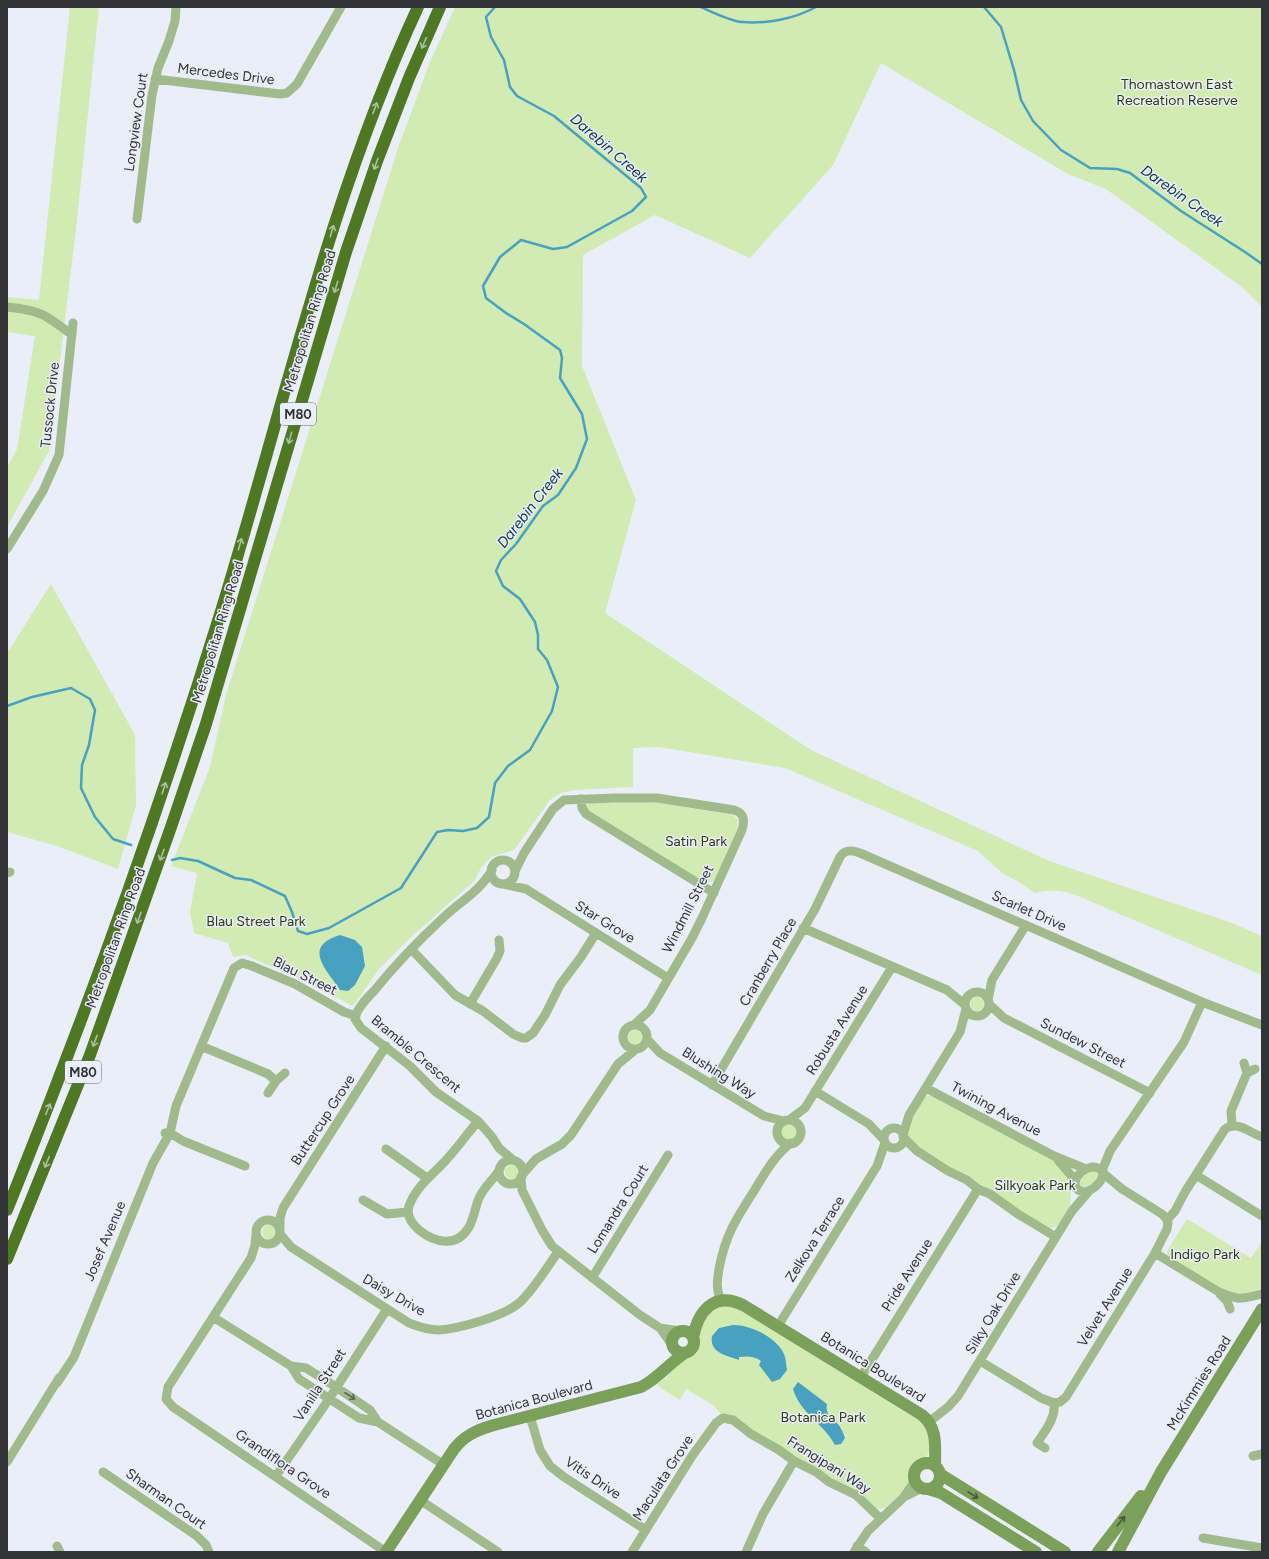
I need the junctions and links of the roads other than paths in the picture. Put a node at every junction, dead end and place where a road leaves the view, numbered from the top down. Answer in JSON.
{"nodes":[{"id":1,"x":176,"y":7,"type":"edge"},
{"id":2,"x":341,"y":7,"type":"edge"},
{"id":3,"x":418,"y":7,"type":"edge"},
{"id":4,"x":440,"y":7,"type":"edge"},
{"id":5,"x":155,"y":79,"type":"junction"},
{"id":6,"x":137,"y":219,"type":"dead end"},
{"id":7,"x":7,"y":307,"type":"edge"},
{"id":8,"x":73,"y":323,"type":"dead end"},
{"id":9,"x":72,"y":335,"type":"junction"},
{"id":10,"x":7,"y":549,"type":"edge"},
{"id":11,"x":581,"y":799,"type":"junction"},
{"id":12,"x":845,"y":851,"type":"joint"},
{"id":13,"x":524,"y":853,"type":"junction"},
{"id":14,"x":507,"y":860,"type":"junction"},
{"id":15,"x":492,"y":870,"type":"junction"},
{"id":16,"x":515,"y":872,"type":"junction"},
{"id":17,"x":502,"y":883,"type":"junction"},
{"id":18,"x":526,"y":890,"type":"junction"},
{"id":19,"x":474,"y":893,"type":"junction"},
{"id":20,"x":714,"y":893,"type":"junction"},
{"id":21,"x":1026,"y":925,"type":"junction"},
{"id":22,"x":804,"y":928,"type":"junction"},
{"id":23,"x":596,"y":933,"type":"junction"},
{"id":24,"x":499,"y":940,"type":"dead end"},
{"id":25,"x":411,"y":949,"type":"junction"},
{"id":26,"x":242,"y":963,"type":"joint"},
{"id":27,"x":892,"y":967,"type":"junction"},
{"id":28,"x":668,"y":978,"type":"junction"},
{"id":29,"x":992,"y":980,"type":"junction"},
{"id":30,"x":947,"y":990,"type":"junction"},
{"id":31,"x":973,"y":993,"type":"junction"},
{"id":32,"x":988,"y":1002,"type":"junction"},
{"id":33,"x":1202,"y":1002,"type":"junction"},
{"id":34,"x":470,"y":1004,"type":"junction"},
{"id":35,"x":966,"y":1007,"type":"junction"},
{"id":36,"x":650,"y":1010,"type":"junction"},
{"id":37,"x":978,"y":1015,"type":"junction"},
{"id":38,"x":356,"y":1016,"type":"junction"},
{"id":39,"x":1004,"y":1018,"type":"junction"},
{"id":40,"x":1262,"y":1025,"type":"edge"},
{"id":41,"x":634,"y":1026,"type":"junction"},
{"id":42,"x":960,"y":1032,"type":"junction"},
{"id":43,"x":647,"y":1037,"type":"junction"},
{"id":44,"x":624,"y":1042,"type":"junction"},
{"id":45,"x":201,"y":1046,"type":"junction"},
{"id":46,"x":386,"y":1046,"type":"junction"},
{"id":47,"x":636,"y":1049,"type":"junction"},
{"id":48,"x":660,"y":1053,"type":"junction"},
{"id":49,"x":1244,"y":1063,"type":"dead end"},
{"id":50,"x":618,"y":1064,"type":"junction"},
{"id":51,"x":285,"y":1073,"type":"dead end"},
{"id":52,"x":276,"y":1082,"type":"junction"},
{"id":53,"x":712,"y":1085,"type":"junction"},
{"id":54,"x":926,"y":1088,"type":"junction"},
{"id":55,"x":815,"y":1091,"type":"junction"},
{"id":56,"x":268,"y":1093,"type":"dead end"},
{"id":57,"x":1150,"y":1093,"type":"junction"},
{"id":58,"x":805,"y":1108,"type":"junction"},
{"id":59,"x":909,"y":1114,"type":"junction"},
{"id":60,"x":764,"y":1116,"type":"junction"},
{"id":61,"x":478,"y":1120,"type":"junction"},
{"id":62,"x":787,"y":1121,"type":"junction"},
{"id":63,"x":869,"y":1124,"type":"junction"},
{"id":64,"x":1232,"y":1125,"type":"junction"},
{"id":65,"x":800,"y":1128,"type":"junction"},
{"id":66,"x":891,"y":1129,"type":"junction"},
{"id":67,"x":168,"y":1134,"type":"junction"},
{"id":68,"x":778,"y":1136,"type":"junction"},
{"id":69,"x":903,"y":1136,"type":"junction"},
{"id":70,"x":1262,"y":1137,"type":"edge"},
{"id":71,"x":884,"y":1141,"type":"junction"},
{"id":72,"x":791,"y":1143,"type":"junction"},
{"id":73,"x":499,"y":1148,"type":"junction"},
{"id":74,"x":896,"y":1148,"type":"junction"},
{"id":75,"x":386,"y":1149,"type":"dead end"},
{"id":76,"x":917,"y":1151,"type":"junction"},
{"id":77,"x":1110,"y":1151,"type":"junction"},
{"id":78,"x":668,"y":1155,"type":"dead end"},
{"id":79,"x":1054,"y":1156,"type":"junction"},
{"id":80,"x":536,"y":1159,"type":"junction"},
{"id":81,"x":774,"y":1159,"type":"junction"},
{"id":82,"x":515,"y":1161,"type":"junction"},
{"id":83,"x":245,"y":1166,"type":"dead end"},
{"id":84,"x":877,"y":1166,"type":"junction"},
{"id":85,"x":501,"y":1167,"type":"junction"},
{"id":86,"x":1089,"y":1168,"type":"junction"},
{"id":87,"x":1103,"y":1172,"type":"junction"},
{"id":88,"x":1196,"y":1175,"type":"junction"},
{"id":89,"x":522,"y":1176,"type":"junction"},
{"id":90,"x":427,"y":1178,"type":"junction"},
{"id":91,"x":507,"y":1182,"type":"junction"},
{"id":92,"x":1076,"y":1184,"type":"junction"},
{"id":93,"x":488,"y":1186,"type":"junction"},
{"id":94,"x":978,"y":1188,"type":"junction"},
{"id":95,"x":1093,"y":1188,"type":"junction"},
{"id":96,"x":1122,"y":1189,"type":"junction"},
{"id":97,"x":522,"y":1190,"type":"junction"},
{"id":98,"x":363,"y":1200,"type":"dead end"},
{"id":99,"x":283,"y":1208,"type":"junction"},
{"id":100,"x":7,"y":1210,"type":"edge"},
{"id":101,"x":1072,"y":1211,"type":"junction"},
{"id":102,"x":408,"y":1212,"type":"junction"},
{"id":103,"x":1262,"y":1216,"type":"edge"},
{"id":104,"x":266,"y":1220,"type":"junction"},
{"id":105,"x":1167,"y":1220,"type":"junction"},
{"id":106,"x":280,"y":1231,"type":"junction"},
{"id":107,"x":256,"y":1235,"type":"junction"},
{"id":108,"x":1056,"y":1237,"type":"junction"},
{"id":109,"x":272,"y":1244,"type":"junction"},
{"id":110,"x":292,"y":1247,"type":"junction"},
{"id":111,"x":558,"y":1252,"type":"junction"},
{"id":112,"x":1155,"y":1253,"type":"junction"},
{"id":113,"x":251,"y":1258,"type":"junction"},
{"id":114,"x":7,"y":1259,"type":"edge"},
{"id":115,"x":592,"y":1278,"type":"junction"},
{"id":116,"x":1219,"y":1292,"type":"junction"},
{"id":117,"x":1262,"y":1294,"type":"edge"},
{"id":118,"x":721,"y":1302,"type":"junction"},
{"id":119,"x":387,"y":1309,"type":"junction"},
{"id":120,"x":1230,"y":1309,"type":"dead end"},
{"id":121,"x":1262,"y":1309,"type":"edge"},
{"id":122,"x":213,"y":1317,"type":"junction"},
{"id":123,"x":778,"y":1326,"type":"junction"},
{"id":124,"x":660,"y":1328,"type":"junction"},
{"id":125,"x":686,"y":1333,"type":"junction"},
{"id":126,"x":673,"y":1346,"type":"junction"},
{"id":127,"x":685,"y":1353,"type":"junction"},
{"id":128,"x":980,"y":1361,"type":"junction"},
{"id":129,"x":670,"y":1364,"type":"junction"},
{"id":130,"x":291,"y":1366,"type":"junction"},
{"id":131,"x":861,"y":1377,"type":"junction"},
{"id":132,"x":336,"y":1387,"type":"junction"},
{"id":133,"x":329,"y":1399,"type":"junction"},
{"id":134,"x":1054,"y":1403,"type":"junction"},
{"id":135,"x":530,"y":1416,"type":"junction"},
{"id":136,"x":719,"y":1420,"type":"joint"},
{"id":137,"x":378,"y":1422,"type":"junction"},
{"id":138,"x":929,"y":1422,"type":"junction"},
{"id":139,"x":1045,"y":1448,"type":"dead end"},
{"id":140,"x":794,"y":1461,"type":"junction"},
{"id":141,"x":7,"y":1462,"type":"edge"},
{"id":142,"x":444,"y":1465,"type":"junction"},
{"id":143,"x":933,"y":1468,"type":"junction"},
{"id":144,"x":103,"y":1472,"type":"dead end"},
{"id":145,"x":1160,"y":1472,"type":"junction"},
{"id":146,"x":276,"y":1476,"type":"junction"},
{"id":147,"x":922,"y":1486,"type":"junction"},
{"id":148,"x":420,"y":1500,"type":"junction"},
{"id":149,"x":880,"y":1518,"type":"junction"},
{"id":150,"x":1010,"y":1518,"type":"junction"},
{"id":151,"x":646,"y":1530,"type":"junction"},
{"id":152,"x":1003,"y":1532,"type":"junction"},
{"id":153,"x":1203,"y":1538,"type":"dead end"},
{"id":154,"x":1262,"y":1548,"type":"edge"},
{"id":155,"x":856,"y":1549,"type":"edge"},
{"id":156,"x":209,"y":1552,"type":"edge"},
{"id":157,"x":386,"y":1552,"type":"edge"},
{"id":158,"x":498,"y":1552,"type":"edge"},
{"id":159,"x":632,"y":1552,"type":"edge"},
{"id":160,"x":746,"y":1552,"type":"edge"},
{"id":161,"x":866,"y":1552,"type":"edge"},
{"id":162,"x":1036,"y":1552,"type":"edge"},
{"id":163,"x":1065,"y":1552,"type":"edge"},
{"id":164,"x":1098,"y":1552,"type":"edge"},
{"id":165,"x":1118,"y":1552,"type":"edge"}],
"edges":[{"from":1,"to":5,"type":"street","name":"Longview Court"},
{"from":2,"to":5,"type":"street","name":"Mercedes Drive"},
{"from":100,"to":3,"type":"highway","name":"Metropolitan Ring Road","number":"M80","one_way":true},
{"from":4,"to":114,"type":"highway","name":"Metropolitan Ring Road","number":"M80","one_way":true},
{"from":5,"to":6,"type":"street","name":"Longview Court"},
{"from":7,"to":9,"type":"street"},
{"from":8,"to":9,"type":"street","name":"Tussock Drive"},
{"from":9,"to":10,"type":"street","name":"Tussock Drive"},
{"from":11,"to":13,"type":"street"},
{"from":11,"to":20,"type":"street"},
{"from":11,"to":20,"type":"street","name":"Windmill Street"},
{"from":12,"to":21,"type":"street","name":"Scarlet Drive"},
{"from":12,"to":22,"type":"street","name":"Cranberry Place"},
{"from":13,"to":14,"type":"street"},
{"from":13,"to":16,"type":"street"},
{"from":14,"to":15,"type":"street"},
{"from":14,"to":16,"type":"street"},
{"from":15,"to":17,"type":"street"},
{"from":15,"to":19,"type":"street","name":"Bramble Crescent"},
{"from":16,"to":17,"type":"street"},
{"from":16,"to":18,"type":"street","name":"Star Grove"},
{"from":17,"to":18,"type":"street","name":"Star Grove"},
{"from":17,"to":19,"type":"street","name":"Bramble Crescent"},
{"from":18,"to":23,"type":"street","name":"Star Grove"},
{"from":19,"to":25,"type":"street","name":"Bramble Crescent"},
{"from":20,"to":28,"type":"street","name":"Windmill Street"},
{"from":21,"to":29,"type":"street"},
{"from":21,"to":33,"type":"street","name":"Scarlet Drive"},
{"from":22,"to":27,"type":"street"},
{"from":22,"to":53,"type":"street","name":"Cranberry Place"},
{"from":23,"to":28,"type":"street","name":"Star Grove"},
{"from":23,"to":34,"type":"street"},
{"from":24,"to":34,"type":"street"},
{"from":25,"to":34,"type":"street"},
{"from":25,"to":38,"type":"street","name":"Bramble Crescent"},
{"from":26,"to":38,"type":"street","name":"Blau Street"},
{"from":26,"to":45,"type":"street","name":"Josef Avenue"},
{"from":27,"to":30,"type":"street"},
{"from":27,"to":55,"type":"street","name":"Robusta Avenue"},
{"from":28,"to":36,"type":"street","name":"Windmill Street"},
{"from":29,"to":31,"type":"street"},
{"from":29,"to":32,"type":"street"},
{"from":30,"to":31,"type":"street"},
{"from":30,"to":35,"type":"street"},
{"from":31,"to":32,"type":"street"},
{"from":31,"to":35,"type":"street"},
{"from":32,"to":37,"type":"street"},
{"from":32,"to":39,"type":"street","name":"Sundew Street"},
{"from":33,"to":40,"type":"street","name":"Scarlet Drive"},
{"from":33,"to":57,"type":"street"},
{"from":35,"to":37,"type":"street"},
{"from":35,"to":42,"type":"street"},
{"from":36,"to":41,"type":"street","name":"Windmill Street"},
{"from":36,"to":43,"type":"street","name":"Windmill Street"},
{"from":37,"to":39,"type":"street","name":"Sundew Street"},
{"from":37,"to":42,"type":"street"},
{"from":38,"to":46,"type":"street","name":"Bramble Crescent"},
{"from":39,"to":57,"type":"street","name":"Sundew Street"},
{"from":41,"to":43,"type":"street"},
{"from":41,"to":44,"type":"street"},
{"from":42,"to":54,"type":"street"},
{"from":43,"to":47,"type":"street"},
{"from":43,"to":48,"type":"street","name":"Blushing Way"},
{"from":44,"to":47,"type":"street"},
{"from":44,"to":50,"type":"street"},
{"from":45,"to":52,"type":"street"},
{"from":45,"to":67,"type":"street","name":"Josef Avenue"},
{"from":46,"to":61,"type":"street","name":"Bramble Crescent"},
{"from":46,"to":99,"type":"street","name":"Buttercup Grove"},
{"from":47,"to":48,"type":"street","name":"Blushing Way"},
{"from":47,"to":50,"type":"street"},
{"from":48,"to":53,"type":"street","name":"Blushing Way"},
{"from":49,"to":64,"type":"street"},
{"from":50,"to":80,"type":"street"},
{"from":51,"to":52,"type":"street"},
{"from":52,"to":56,"type":"street"},
{"from":53,"to":60,"type":"street","name":"Blushing Way"},
{"from":54,"to":59,"type":"street"},
{"from":54,"to":79,"type":"street","name":"Twining Avenue"},
{"from":55,"to":58,"type":"street","name":"Robusta Avenue"},
{"from":55,"to":63,"type":"street"},
{"from":57,"to":77,"type":"street"},
{"from":58,"to":62,"type":"street","name":"Robusta Avenue"},
{"from":58,"to":65,"type":"street","name":"Robusta Avenue"},
{"from":59,"to":66,"type":"street"},
{"from":59,"to":69,"type":"street"},
{"from":60,"to":62,"type":"street","name":"Blushing Way"},
{"from":60,"to":68,"type":"street","name":"Blushing Way"},
{"from":61,"to":73,"type":"street","name":"Bramble Crescent"},
{"from":61,"to":90,"type":"street"},
{"from":62,"to":65,"type":"street"},
{"from":62,"to":68,"type":"street"},
{"from":63,"to":66,"type":"street"},
{"from":63,"to":71,"type":"street"},
{"from":64,"to":70,"type":"street"},
{"from":64,"to":88,"type":"street"},
{"from":65,"to":72,"type":"street"},
{"from":66,"to":69,"type":"street"},
{"from":66,"to":71,"type":"street"},
{"from":67,"to":83,"type":"street"},
{"from":67,"to":141,"type":"street","name":"Josef Avenue"},
{"from":68,"to":72,"type":"street"},
{"from":68,"to":81,"type":"street"},
{"from":69,"to":74,"type":"street"},
{"from":69,"to":76,"type":"street"},
{"from":71,"to":74,"type":"street"},
{"from":71,"to":84,"type":"street","name":"Zelkova Terrace"},
{"from":72,"to":81,"type":"street"},
{"from":73,"to":82,"type":"street","name":"Bramble Crescent"},
{"from":73,"to":85,"type":"street","name":"Bramble Crescent"},
{"from":74,"to":76,"type":"street"},
{"from":74,"to":84,"type":"street","name":"Zelkova Terrace"},
{"from":75,"to":90,"type":"street"},
{"from":76,"to":94,"type":"street"},
{"from":77,"to":86,"type":"street"},
{"from":77,"to":87,"type":"street"},
{"from":78,"to":115,"type":"street","name":"Lomandra Court"},
{"from":79,"to":86,"type":"street","name":"Twining Avenue"},
{"from":79,"to":92,"type":"street","name":"Twining Avenue"},
{"from":80,"to":82,"type":"street"},
{"from":80,"to":89,"type":"street"},
{"from":81,"to":118,"type":"street"},
{"from":82,"to":85,"type":"street"},
{"from":82,"to":89,"type":"street"},
{"from":84,"to":123,"type":"street","name":"Zelkova Terrace"},
{"from":85,"to":91,"type":"street"},
{"from":85,"to":93,"type":"street"},
{"from":86,"to":87,"type":"street"},
{"from":86,"to":92,"type":"street"},
{"from":87,"to":95,"type":"street"},
{"from":87,"to":96,"type":"street"},
{"from":88,"to":103,"type":"street"},
{"from":88,"to":105,"type":"street"},
{"from":89,"to":91,"type":"street"},
{"from":89,"to":97,"type":"street"},
{"from":90,"to":102,"type":"street"},
{"from":91,"to":93,"type":"street"},
{"from":91,"to":97,"type":"street"},
{"from":92,"to":95,"type":"street"},
{"from":92,"to":101,"type":"street","name":"Silky Oak Drive"},
{"from":93,"to":102,"type":"street"},
{"from":94,"to":108,"type":"street"},
{"from":94,"to":131,"type":"street","name":"Pride Avenue"},
{"from":95,"to":96,"type":"street"},
{"from":95,"to":101,"type":"street","name":"Silky Oak Drive"},
{"from":96,"to":105,"type":"street"},
{"from":97,"to":111,"type":"street"},
{"from":98,"to":102,"type":"street"},
{"from":99,"to":104,"type":"street","name":"Buttercup Grove"},
{"from":99,"to":106,"type":"street","name":"Buttercup Grove"},
{"from":101,"to":108,"type":"street","name":"Silky Oak Drive"},
{"from":104,"to":106,"type":"street"},
{"from":104,"to":107,"type":"street"},
{"from":105,"to":112,"type":"street","name":"Velvet Avenue"},
{"from":106,"to":109,"type":"street"},
{"from":106,"to":110,"type":"street","name":"Daisy Drive"},
{"from":107,"to":109,"type":"street"},
{"from":107,"to":113,"type":"street"},
{"from":108,"to":128,"type":"street","name":"Silky Oak Drive"},
{"from":109,"to":110,"type":"street","name":"Daisy Drive"},
{"from":109,"to":113,"type":"street"},
{"from":110,"to":119,"type":"street","name":"Daisy Drive"},
{"from":111,"to":115,"type":"street"},
{"from":111,"to":119,"type":"street","name":"Daisy Drive"},
{"from":112,"to":116,"type":"street"},
{"from":112,"to":134,"type":"street","name":"Velvet Avenue"},
{"from":113,"to":122,"type":"street"},
{"from":115,"to":124,"type":"street"},
{"from":116,"to":117,"type":"street"},
{"from":116,"to":120,"type":"street"},
{"from":118,"to":123,"type":"street","name":"Botanica Boulevard"},
{"from":118,"to":125,"type":"street"},
{"from":119,"to":132,"type":"street","name":"Vanilla Street"},
{"from":121,"to":145,"type":"street","name":"McKimmies Road"},
{"from":122,"to":130,"type":"street"},
{"from":122,"to":146,"type":"street","name":"Grandiflora Grove"},
{"from":123,"to":131,"type":"street","name":"Botanica Boulevard"},
{"from":124,"to":125,"type":"street"},
{"from":124,"to":126,"type":"street"},
{"from":125,"to":126,"type":"street"},
{"from":125,"to":127,"type":"street"},
{"from":126,"to":127,"type":"street"},
{"from":126,"to":129,"type":"street"},
{"from":127,"to":129,"type":"street","name":"Botanica Boulevard"},
{"from":128,"to":134,"type":"street"},
{"from":128,"to":138,"type":"street","name":"Silky Oak Drive"},
{"from":129,"to":135,"type":"street","name":"Botanica Boulevard"},
{"from":130,"to":132,"type":"street"},
{"from":130,"to":133,"type":"street"},
{"from":131,"to":138,"type":"street","name":"Botanica Boulevard"},
{"from":132,"to":133,"type":"street","name":"Vanilla Street"},
{"from":132,"to":137,"type":"street","one_way":true},
{"from":133,"to":137,"type":"street"},
{"from":133,"to":146,"type":"street","name":"Vanilla Street"},
{"from":134,"to":139,"type":"street"},
{"from":135,"to":142,"type":"street","name":"Botanica Boulevard"},
{"from":135,"to":151,"type":"street","name":"Vitis Drive"},
{"from":136,"to":140,"type":"street","name":"Frangipani Way"},
{"from":136,"to":151,"type":"street","name":"Maculata Grove"},
{"from":137,"to":142,"type":"street"},
{"from":138,"to":143,"type":"street","name":"Botanica Boulevard"},
{"from":140,"to":149,"type":"street","name":"Frangipani Way"},
{"from":140,"to":160,"type":"street"},
{"from":142,"to":148,"type":"street","name":"Botanica Boulevard"},
{"from":143,"to":147,"type":"street"},
{"from":143,"to":147,"type":"street"},
{"from":143,"to":150,"type":"street","one_way":true},
{"from":144,"to":156,"type":"street","name":"Sharman Court"},
{"from":164,"to":145,"type":"street","name":"McKimmies Road","one_way":true},
{"from":145,"to":165,"type":"street","name":"McKimmies Road"},
{"from":146,"to":157,"type":"street","name":"Grandiflora Grove"},
{"from":147,"to":149,"type":"street"},
{"from":147,"to":152,"type":"street"},
{"from":148,"to":157,"type":"street","name":"Botanica Boulevard"},
{"from":148,"to":158,"type":"street"},
{"from":149,"to":155,"type":"street"},
{"from":150,"to":152,"type":"street"},
{"from":150,"to":163,"type":"street"},
{"from":151,"to":159,"type":"street","name":"Maculata Grove"},
{"from":152,"to":162,"type":"street"},
{"from":153,"to":154,"type":"street"},
{"from":155,"to":161,"type":"street"}]}
